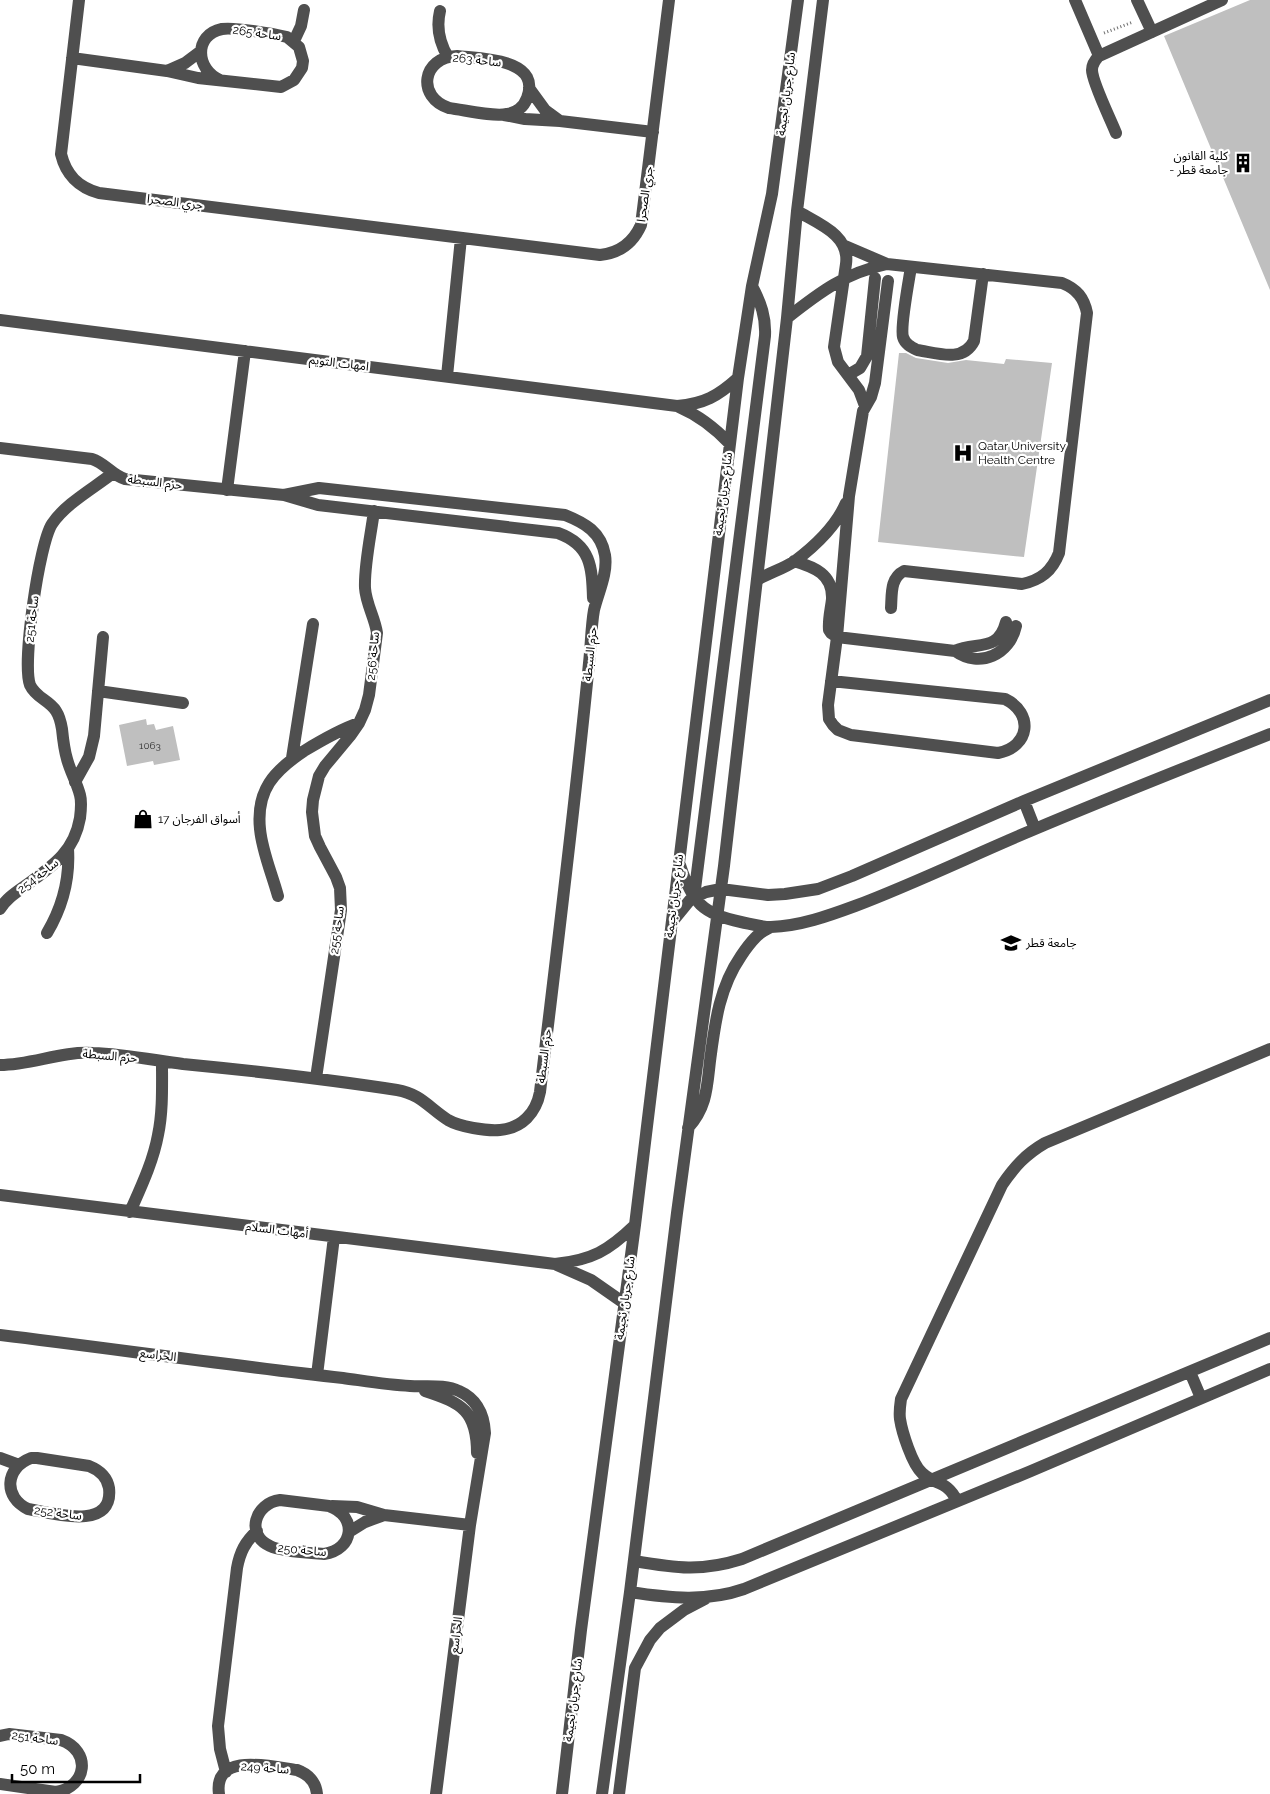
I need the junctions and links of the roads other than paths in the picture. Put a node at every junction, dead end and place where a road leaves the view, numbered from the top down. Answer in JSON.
{"nodes":[{"id":1,"x":79,"y":0,"type":"edge"},
{"id":2,"x":669,"y":0,"type":"edge"},
{"id":3,"x":798,"y":0,"type":"edge"},
{"id":4,"x":823,"y":0,"type":"edge"},
{"id":5,"x":1075,"y":0,"type":"edge"},
{"id":6,"x":1137,"y":0,"type":"edge"},
{"id":7,"x":1222,"y":0,"type":"edge"},
{"id":8,"x":1199,"y":5,"type":"edge"},
{"id":9,"x":304,"y":10,"type":"dead end"},
{"id":10,"x":440,"y":11,"type":"dead end"},
{"id":11,"x":1152,"y":32,"type":"junction"},
{"id":12,"x":294,"y":41,"type":"junction"},
{"id":13,"x":201,"y":51,"type":"junction"},
{"id":14,"x":448,"y":56,"type":"junction"},
{"id":15,"x":1100,"y":56,"type":"junction"},
{"id":16,"x":72,"y":58,"type":"junction"},
{"id":17,"x":167,"y":71,"type":"junction"},
{"id":18,"x":220,"y":80,"type":"junction"},
{"id":19,"x":529,"y":88,"type":"junction"},
{"id":20,"x":502,"y":115,"type":"junction"},
{"id":21,"x":560,"y":121,"type":"junction"},
{"id":22,"x":653,"y":132,"type":"junction"},
{"id":23,"x":1116,"y":133,"type":"dead end"},
{"id":24,"x":797,"y":211,"type":"junction"},
{"id":25,"x":461,"y":238,"type":"junction"},
{"id":26,"x":844,"y":246,"type":"junction"},
{"id":27,"x":887,"y":264,"type":"junction"},
{"id":28,"x":910,"y":267,"type":"junction"},
{"id":29,"x":982,"y":274,"type":"junction"},
{"id":30,"x":844,"y":278,"type":"junction"},
{"id":31,"x":875,"y":278,"type":"dead end"},
{"id":32,"x":888,"y":281,"type":"dead end"},
{"id":33,"x":752,"y":286,"type":"junction"},
{"id":34,"x":787,"y":318,"type":"junction"},
{"id":35,"x":0,"y":320,"type":"edge"},
{"id":36,"x":244,"y":350,"type":"junction"},
{"id":37,"x":873,"y":351,"type":"junction"},
{"id":38,"x":848,"y":375,"type":"junction"},
{"id":39,"x":447,"y":376,"type":"junction"},
{"id":40,"x":738,"y":378,"type":"junction"},
{"id":41,"x":677,"y":406,"type":"junction"},
{"id":42,"x":865,"y":406,"type":"junction"},
{"id":43,"x":730,"y":444,"type":"junction"},
{"id":44,"x":0,"y":448,"type":"edge"},
{"id":45,"x":113,"y":473,"type":"junction"},
{"id":46,"x":227,"y":490,"type":"junction"},
{"id":47,"x":284,"y":495,"type":"junction"},
{"id":48,"x":849,"y":496,"type":"junction"},
{"id":49,"x":411,"y":498,"type":"junction"},
{"id":50,"x":477,"y":505,"type":"junction"},
{"id":51,"x":374,"y":511,"type":"junction"},
{"id":52,"x":409,"y":515,"type":"junction"},
{"id":53,"x":576,"y":519,"type":"junction"},
{"id":54,"x":475,"y":522,"type":"junction"},
{"id":55,"x":569,"y":537,"type":"junction"},
{"id":56,"x":794,"y":561,"type":"junction"},
{"id":57,"x":757,"y":580,"type":"junction"},
{"id":58,"x":891,"y":608,"type":"dead end"},
{"id":59,"x":594,"y":613,"type":"junction"},
{"id":60,"x":313,"y":624,"type":"dead end"},
{"id":61,"x":1011,"y":624,"type":"dead end"},
{"id":62,"x":104,"y":637,"type":"dead end"},
{"id":63,"x":837,"y":637,"type":"junction"},
{"id":64,"x":831,"y":681,"type":"junction"},
{"id":65,"x":98,"y":691,"type":"junction"},
{"id":66,"x":1270,"y":700,"type":"edge"},
{"id":67,"x":183,"y":703,"type":"dead end"},
{"id":68,"x":359,"y":723,"type":"junction"},
{"id":69,"x":1270,"y":734,"type":"edge"},
{"id":70,"x":292,"y":758,"type":"junction"},
{"id":71,"x":75,"y":782,"type":"junction"},
{"id":72,"x":315,"y":788,"type":"joint"},
{"id":73,"x":1024,"y":801,"type":"junction"},
{"id":74,"x":1035,"y":829,"type":"junction"},
{"id":75,"x":68,"y":849,"type":"junction"},
{"id":76,"x":679,"y":859,"type":"junction"},
{"id":77,"x":720,"y":889,"type":"junction"},
{"id":78,"x":278,"y":896,"type":"dead end"},
{"id":79,"x":694,"y":897,"type":"junction"},
{"id":80,"x":0,"y":909,"type":"edge"},
{"id":81,"x":717,"y":917,"type":"junction"},
{"id":82,"x":671,"y":923,"type":"junction"},
{"id":83,"x":770,"y":927,"type":"junction"},
{"id":84,"x":47,"y":933,"type":"dead end"},
{"id":85,"x":1270,"y":1048,"type":"edge"},
{"id":86,"x":162,"y":1061,"type":"junction"},
{"id":87,"x":0,"y":1065,"type":"edge"},
{"id":88,"x":316,"y":1078,"type":"junction"},
{"id":89,"x":688,"y":1128,"type":"junction"},
{"id":90,"x":0,"y":1195,"type":"edge"},
{"id":91,"x":130,"y":1212,"type":"junction"},
{"id":92,"x":635,"y":1225,"type":"junction"},
{"id":93,"x":334,"y":1237,"type":"junction"},
{"id":94,"x":555,"y":1264,"type":"junction"},
{"id":95,"x":624,"y":1303,"type":"junction"},
{"id":96,"x":0,"y":1335,"type":"edge"},
{"id":97,"x":1270,"y":1338,"type":"edge"},
{"id":98,"x":1270,"y":1369,"type":"edge"},
{"id":99,"x":1190,"y":1372,"type":"junction"},
{"id":100,"x":317,"y":1375,"type":"junction"},
{"id":101,"x":1201,"y":1398,"type":"junction"},
{"id":102,"x":0,"y":1458,"type":"edge"},
{"id":103,"x":19,"y":1465,"type":"junction"},
{"id":104,"x":930,"y":1479,"type":"junction"},
{"id":105,"x":957,"y":1502,"type":"junction"},
{"id":106,"x":329,"y":1506,"type":"junction"},
{"id":107,"x":384,"y":1515,"type":"junction"},
{"id":108,"x":470,"y":1525,"type":"junction"},
{"id":109,"x":257,"y":1531,"type":"junction"},
{"id":110,"x":349,"y":1532,"type":"junction"},
{"id":111,"x":634,"y":1561,"type":"junction"},
{"id":112,"x":630,"y":1592,"type":"junction"},
{"id":113,"x":710,"y":1597,"type":"junction"},
{"id":114,"x":0,"y":1736,"type":"edge"},
{"id":115,"x":226,"y":1772,"type":"junction"},
{"id":116,"x":1,"y":1785,"type":"edge"},
{"id":117,"x":219,"y":1794,"type":"edge"},
{"id":118,"x":317,"y":1794,"type":"edge"},
{"id":119,"x":436,"y":1794,"type":"edge"},
{"id":120,"x":562,"y":1794,"type":"edge"},
{"id":121,"x":602,"y":1794,"type":"edge"},
{"id":122,"x":619,"y":1794,"type":"edge"}],
"edges":[{"from":1,"to":16,"type":"street","name":"جري الصحرا"},
{"from":2,"to":22,"type":"street","name":"جري الصحرا"},
{"from":3,"to":33,"type":"street","name":"شارع جريان نجيمة"},
{"from":4,"to":24,"type":"street","name":"شارع جريان نجيمة"},
{"from":5,"to":15,"type":"street"},
{"from":6,"to":11,"type":"street"},
{"from":7,"to":8,"type":"street"},
{"from":8,"to":11,"type":"street"},
{"from":9,"to":12,"type":"street"},
{"from":10,"to":14,"type":"street"},
{"from":11,"to":15,"type":"street"},
{"from":12,"to":13,"type":"street","name":"ساحة 265"},
{"from":12,"to":18,"type":"street","name":"ساحة 265"},
{"from":13,"to":17,"type":"street","name":"ساحة 265"},
{"from":13,"to":18,"type":"street"},
{"from":14,"to":19,"type":"street","name":"ساحة 263"},
{"from":14,"to":20,"type":"street","name":"ساحة 263"},
{"from":15,"to":23,"type":"street"},
{"from":16,"to":17,"type":"street","name":"ساحة 265"},
{"from":16,"to":25,"type":"street","name":"جري الصحرا"},
{"from":17,"to":18,"type":"street","name":"ساحة 265"},
{"from":19,"to":20,"type":"street"},
{"from":19,"to":21,"type":"street","name":"ساحة 263"},
{"from":20,"to":21,"type":"street","name":"ساحة 263"},
{"from":21,"to":22,"type":"street","name":"ساحة 263"},
{"from":22,"to":25,"type":"street","name":"جري الصحرا"},
{"from":24,"to":26,"type":"street"},
{"from":24,"to":34,"type":"street","name":"شارع جريان نجيمة"},
{"from":25,"to":39,"type":"street"},
{"from":26,"to":27,"type":"street"},
{"from":26,"to":30,"type":"street"},
{"from":27,"to":28,"type":"street"},
{"from":27,"to":30,"type":"street"},
{"from":28,"to":29,"type":"street"},
{"from":28,"to":29,"type":"street"},
{"from":29,"to":58,"type":"street"},
{"from":30,"to":34,"type":"street"},
{"from":30,"to":38,"type":"street"},
{"from":31,"to":37,"type":"street"},
{"from":32,"to":37,"type":"street"},
{"from":33,"to":40,"type":"street","name":"شارع جريان نجيمة"},
{"from":33,"to":79,"type":"street"},
{"from":34,"to":57,"type":"street","name":"شارع جريان نجيمة"},
{"from":35,"to":36,"type":"street","name":"امهات التويم"},
{"from":36,"to":39,"type":"street","name":"امهات التويم"},
{"from":36,"to":46,"type":"street"},
{"from":37,"to":38,"type":"street"},
{"from":37,"to":42,"type":"street"},
{"from":38,"to":42,"type":"street"},
{"from":39,"to":41,"type":"street","name":"امهات التويم"},
{"from":40,"to":41,"type":"street","name":"امهات التويم"},
{"from":40,"to":43,"type":"street","name":"شارع جريان نجيمة"},
{"from":41,"to":43,"type":"street","name":"امهات التويم"},
{"from":42,"to":48,"type":"street"},
{"from":43,"to":76,"type":"street","name":"شارع جريان نجيمة"},
{"from":44,"to":45,"type":"street","name":"حزم السبطة"},
{"from":45,"to":46,"type":"street","name":"حزم السبطة"},
{"from":45,"to":71,"type":"street","name":"ساحة 251"},
{"from":46,"to":47,"type":"street","name":"حزم السبطة"},
{"from":47,"to":49,"type":"street","name":"حزم السبطة"},
{"from":47,"to":51,"type":"street","name":"حزم السبطة"},
{"from":48,"to":56,"type":"street"},
{"from":48,"to":63,"type":"street"},
{"from":49,"to":50,"type":"street","name":"حزم السبطة"},
{"from":49,"to":52,"type":"street"},
{"from":50,"to":53,"type":"street","name":"حزم السبطة"},
{"from":50,"to":54,"type":"street"},
{"from":51,"to":52,"type":"street","name":"حزم السبطة"},
{"from":51,"to":68,"type":"street","name":"ساحة 256"},
{"from":52,"to":54,"type":"street","name":"حزم السبطة"},
{"from":53,"to":55,"type":"street"},
{"from":53,"to":59,"type":"street","name":"حزم السبطة"},
{"from":54,"to":55,"type":"street","name":"حزم السبطة"},
{"from":55,"to":59,"type":"street","name":"حزم السبطة"},
{"from":56,"to":57,"type":"street"},
{"from":56,"to":63,"type":"street"},
{"from":57,"to":77,"type":"street","name":"شارع جريان نجيمة"},
{"from":59,"to":88,"type":"street","name":"حزم السبطة"},
{"from":60,"to":70,"type":"street"},
{"from":61,"to":63,"type":"street"},
{"from":62,"to":65,"type":"street"},
{"from":63,"to":64,"type":"street"},
{"from":64,"to":64,"type":"street"},
{"from":65,"to":67,"type":"street"},
{"from":65,"to":71,"type":"street"},
{"from":66,"to":73,"type":"street"},
{"from":68,"to":70,"type":"street"},
{"from":68,"to":72,"type":"street","name":"ساحة 256"},
{"from":69,"to":74,"type":"street"},
{"from":70,"to":78,"type":"street"},
{"from":71,"to":75,"type":"street","name":"ساحة 254"},
{"from":72,"to":88,"type":"street","name":"ساحة 255"},
{"from":73,"to":74,"type":"street"},
{"from":73,"to":77,"type":"street"},
{"from":74,"to":83,"type":"street"},
{"from":75,"to":80,"type":"street","name":"ساحة 254"},
{"from":75,"to":84,"type":"street"},
{"from":76,"to":79,"type":"street"},
{"from":76,"to":82,"type":"street","name":"شارع جريان نجيمة"},
{"from":77,"to":79,"type":"street"},
{"from":77,"to":81,"type":"street","name":"شارع جريان نجيمة"},
{"from":79,"to":81,"type":"street"},
{"from":79,"to":82,"type":"street"},
{"from":81,"to":83,"type":"street"},
{"from":81,"to":89,"type":"street","name":"شارع جريان نجيمة"},
{"from":82,"to":92,"type":"street","name":"شارع جريان نجيمة"},
{"from":83,"to":89,"type":"street"},
{"from":85,"to":104,"type":"street"},
{"from":86,"to":87,"type":"street","name":"حزم السبطة"},
{"from":86,"to":88,"type":"street","name":"حزم السبطة"},
{"from":86,"to":91,"type":"street"},
{"from":89,"to":111,"type":"street","name":"شارع جريان نجيمة"},
{"from":90,"to":91,"type":"street","name":"أمهات السلام"},
{"from":91,"to":93,"type":"street","name":"أمهات السلام"},
{"from":92,"to":94,"type":"street","name":"أمهات السلام"},
{"from":92,"to":95,"type":"street","name":"شارع جريان نجيمة"},
{"from":93,"to":94,"type":"street","name":"أمهات السلام"},
{"from":93,"to":100,"type":"street"},
{"from":94,"to":95,"type":"street","name":"أمهات السلام"},
{"from":95,"to":120,"type":"street","name":"شارع جريان نجيمة"},
{"from":96,"to":100,"type":"street","name":"الخراسع"},
{"from":97,"to":99,"type":"street"},
{"from":98,"to":101,"type":"street"},
{"from":99,"to":101,"type":"street"},
{"from":99,"to":104,"type":"street"},
{"from":100,"to":108,"type":"street","name":"الخراسع"},
{"from":101,"to":105,"type":"street"},
{"from":102,"to":103,"type":"street"},
{"from":103,"to":103,"type":"street","name":"ساحة 252"},
{"from":104,"to":105,"type":"street"},
{"from":104,"to":111,"type":"street"},
{"from":105,"to":113,"type":"street"},
{"from":106,"to":107,"type":"street","name":"ساحة 250"},
{"from":106,"to":109,"type":"street","name":"ساحة 250"},
{"from":106,"to":110,"type":"street"},
{"from":107,"to":108,"type":"street","name":"ساحة 250"},
{"from":107,"to":110,"type":"street","name":"ساحة 250"},
{"from":108,"to":119,"type":"street","name":"الخراسع"},
{"from":109,"to":110,"type":"street","name":"ساحة 250"},
{"from":109,"to":115,"type":"street"},
{"from":111,"to":112,"type":"street","name":"شارع جريان نجيمة"},
{"from":112,"to":113,"type":"street"},
{"from":112,"to":121,"type":"street","name":"شارع جريان نجيمة"},
{"from":113,"to":122,"type":"street"},
{"from":114,"to":116,"type":"street","name":"ساحة 251"},
{"from":115,"to":117,"type":"street","name":"ساحة 249"},
{"from":115,"to":118,"type":"street","name":"ساحة 249"}]}
